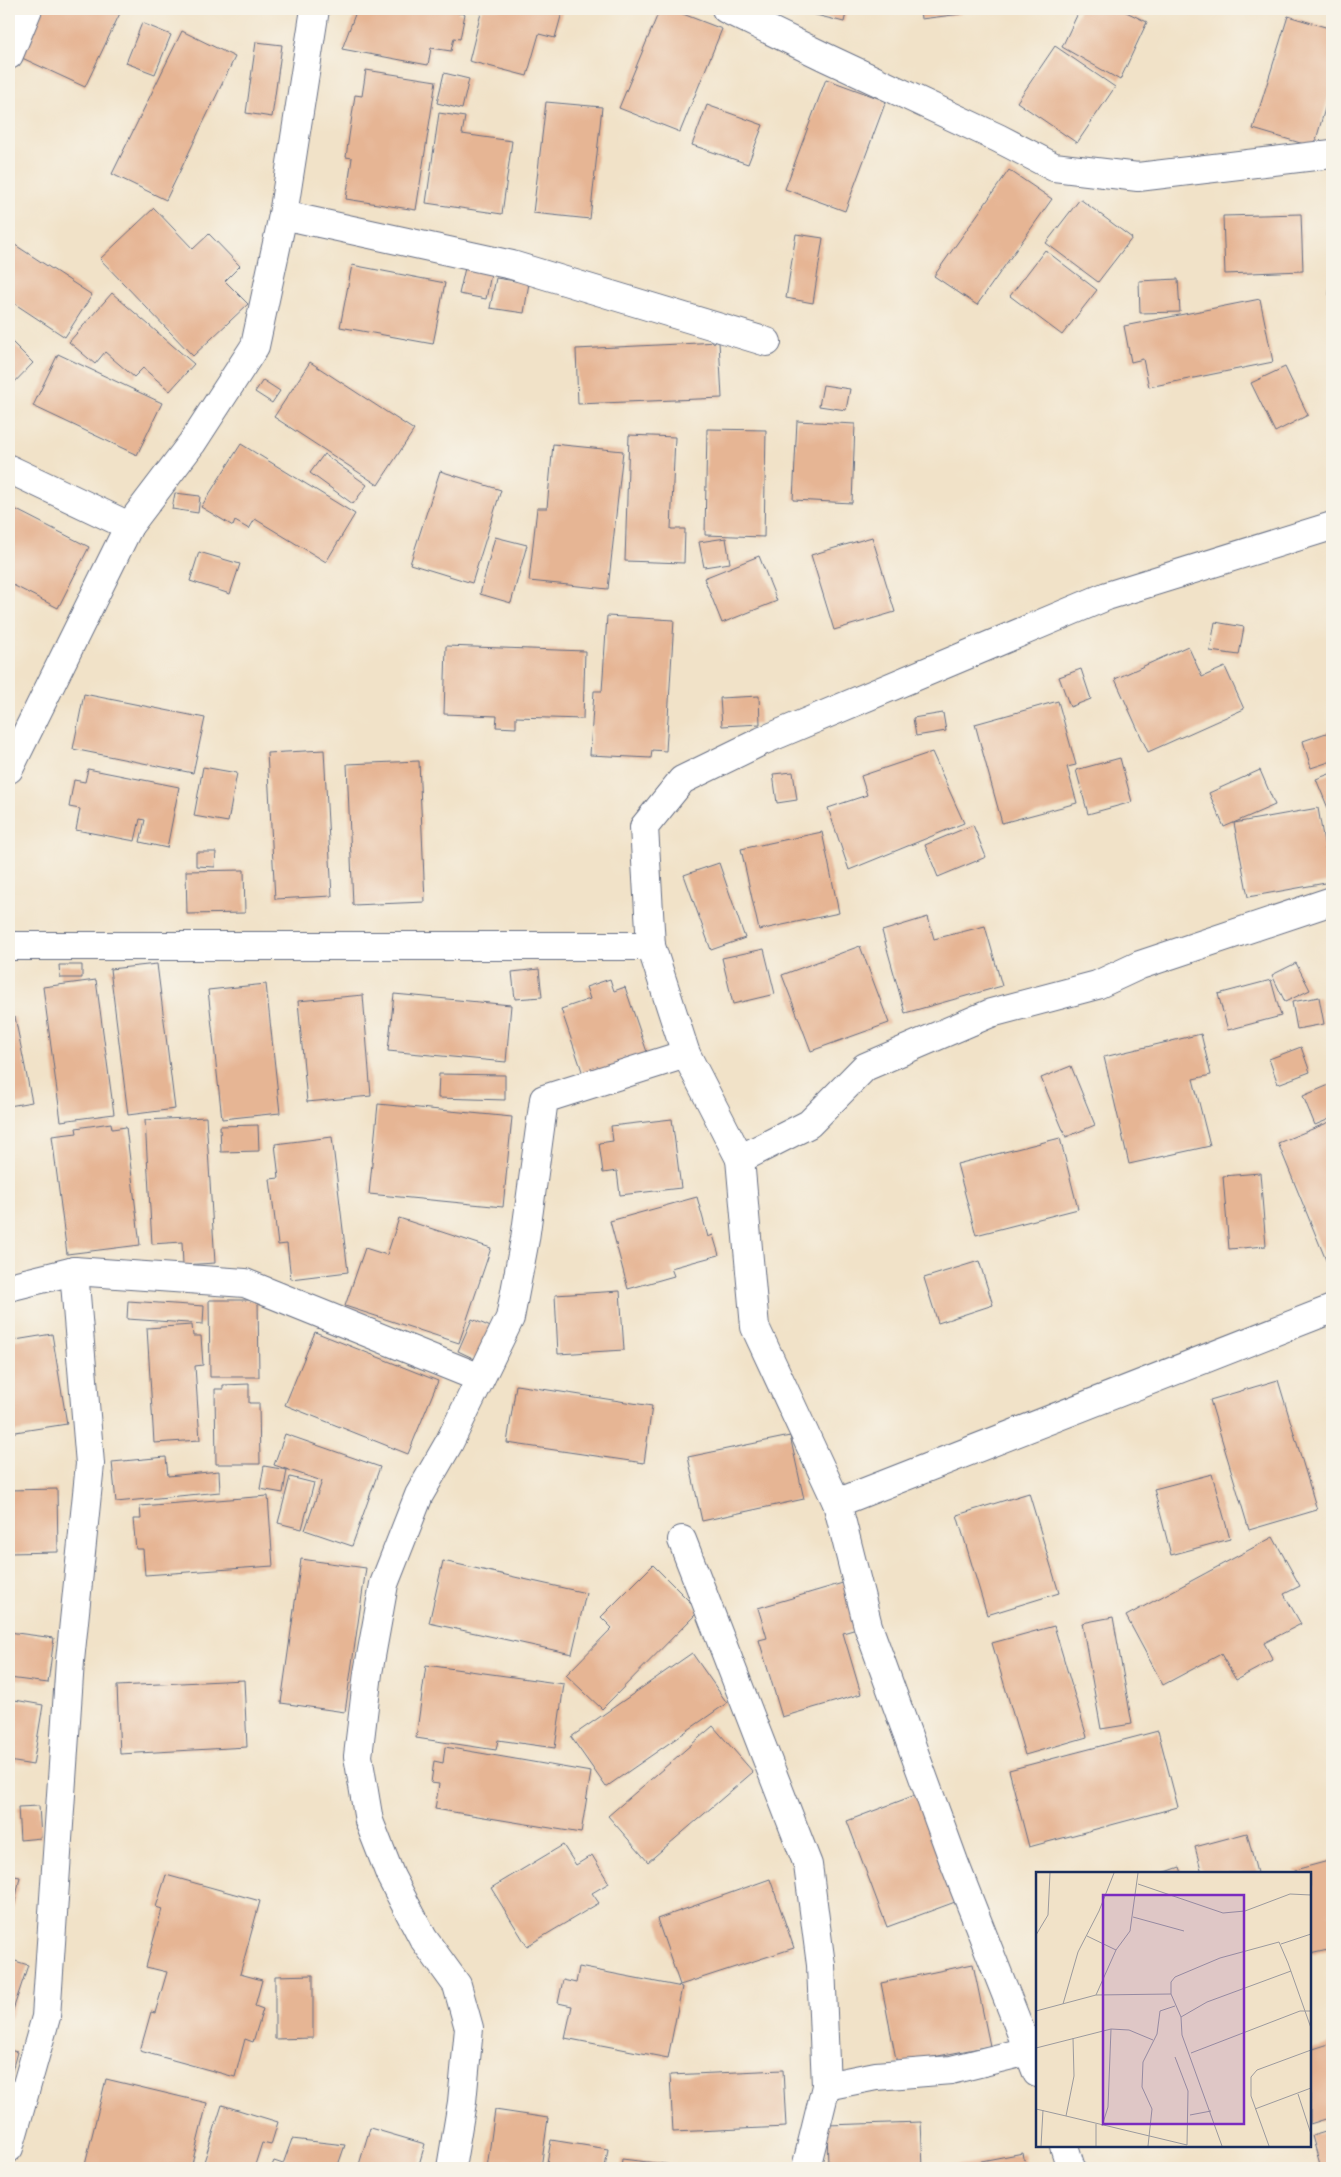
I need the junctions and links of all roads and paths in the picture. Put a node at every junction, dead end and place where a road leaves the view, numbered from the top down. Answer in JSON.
{"nodes":[{"id":1,"x":28,"y":9,"type":"edge"},
{"id":2,"x":315,"y":9,"type":"edge"},
{"id":3,"x":726,"y":9,"type":"edge"},
{"id":4,"x":9,"y":55,"type":"edge"},
{"id":5,"x":1332,"y":154,"type":"edge"},
{"id":6,"x":283,"y":215,"type":"junction"},
{"id":7,"x":767,"y":342,"type":"dead end"},
{"id":8,"x":9,"y":469,"type":"edge"},
{"id":9,"x":129,"y":526,"type":"junction"},
{"id":10,"x":1332,"y":526,"type":"edge"},
{"id":11,"x":9,"y":770,"type":"edge"},
{"id":12,"x":1332,"y":901,"type":"edge"},
{"id":13,"x":9,"y":946,"type":"edge"},
{"id":14,"x":651,"y":946,"type":"junction"},
{"id":15,"x":686,"y":1054,"type":"junction"},
{"id":16,"x":740,"y":1159,"type":"junction"},
{"id":17,"x":74,"y":1271,"type":"junction"},
{"id":18,"x":9,"y":1287,"type":"edge"},
{"id":19,"x":1332,"y":1309,"type":"edge"},
{"id":20,"x":480,"y":1378,"type":"junction"},
{"id":21,"x":837,"y":1503,"type":"junction"},
{"id":22,"x":682,"y":1540,"type":"dead end"},
{"id":23,"x":1032,"y":2062,"type":"edge"},
{"id":24,"x":826,"y":2086,"type":"junction"},
{"id":25,"x":1064,"y":2147,"type":"edge"},
{"id":26,"x":9,"y":2148,"type":"edge"},
{"id":27,"x":451,"y":2168,"type":"edge"},
{"id":28,"x":806,"y":2168,"type":"edge"},
{"id":29,"x":1071,"y":2168,"type":"edge"}],
"edges":[{"from":1,"to":4,"type":"street"},
{"from":2,"to":6,"type":"street"},
{"from":3,"to":5,"type":"street"},
{"from":6,"to":7,"type":"street"},
{"from":6,"to":9,"type":"street"},
{"from":8,"to":9,"type":"street"},
{"from":9,"to":11,"type":"street"},
{"from":10,"to":14,"type":"street"},
{"from":12,"to":16,"type":"street"},
{"from":13,"to":14,"type":"street"},
{"from":14,"to":15,"type":"street"},
{"from":15,"to":16,"type":"street"},
{"from":15,"to":20,"type":"street"},
{"from":16,"to":21,"type":"street"},
{"from":17,"to":18,"type":"street"},
{"from":17,"to":20,"type":"street"},
{"from":17,"to":26,"type":"street"},
{"from":19,"to":21,"type":"street"},
{"from":20,"to":27,"type":"street"},
{"from":21,"to":23,"type":"street"},
{"from":22,"to":24,"type":"street"},
{"from":23,"to":24,"type":"street"},
{"from":24,"to":28,"type":"street"},
{"from":25,"to":29,"type":"street"}]}
